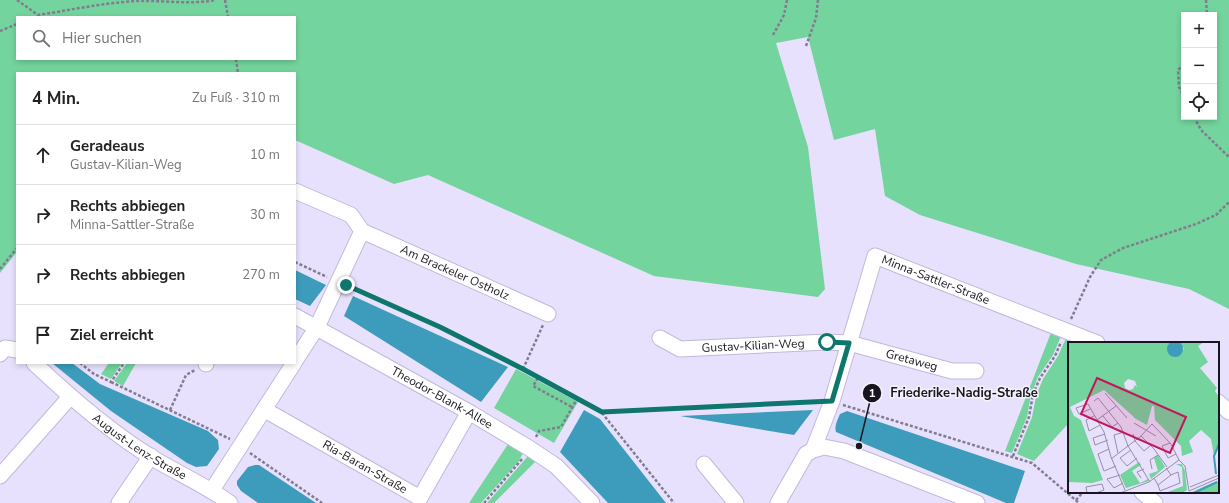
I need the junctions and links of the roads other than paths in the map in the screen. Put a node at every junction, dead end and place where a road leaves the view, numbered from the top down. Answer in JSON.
{"nodes":[{"id":1,"x":296,"y":191,"type":"edge"},
{"id":2,"x":362,"y":230,"type":"junction"},
{"id":3,"x":548,"y":314,"type":"road end"},
{"id":4,"x":296,"y":316,"type":"edge"},
{"id":5,"x":317,"y":327,"type":"junction"},
{"id":6,"x":660,"y":338,"type":"dead end"},
{"id":7,"x":1094,"y":342,"type":"edge"},
{"id":8,"x":849,"y":343,"type":"junction"},
{"id":9,"x":16,"y":350,"type":"edge"},
{"id":10,"x":0,"y":354,"type":"edge"},
{"id":11,"x":296,"y":359,"type":"edge"},
{"id":12,"x":35,"y":364,"type":"edge"},
{"id":13,"x":293,"y":364,"type":"edge"},
{"id":14,"x":976,"y":371,"type":"dead end"},
{"id":15,"x":70,"y":397,"type":"junction"},
{"id":16,"x":1219,"y":403,"type":"edge"},
{"id":17,"x":265,"y":410,"type":"junction"},
{"id":18,"x":469,"y":412,"type":"junction"},
{"id":19,"x":1229,"y":412,"type":"edge"},
{"id":20,"x":813,"y":450,"type":"junction"},
{"id":21,"x":151,"y":456,"type":"junction"},
{"id":22,"x":704,"y":464,"type":"dead end"},
{"id":23,"x":0,"y":476,"type":"edge"},
{"id":24,"x":212,"y":490,"type":"junction"},
{"id":25,"x":1143,"y":493,"type":"edge"},
{"id":26,"x":586,"y":501,"type":"edge"},
{"id":27,"x":968,"y":501,"type":"edge"},
{"id":28,"x":119,"y":503,"type":"edge"},
{"id":29,"x":230,"y":503,"type":"edge"},
{"id":30,"x":736,"y":503,"type":"edge"},
{"id":31,"x":778,"y":503,"type":"edge"},
{"id":32,"x":1155,"y":503,"type":"edge"}],
"edges":[{"from":1,"to":2,"type":"street","name":"Am Brackeler Ostholz"},
{"from":2,"to":3,"type":"street","name":"Am Brackeler Ostholz"},
{"from":2,"to":5,"type":"street"},
{"from":4,"to":5,"type":"street","name":"Theodor-Blank-Allee"},
{"from":5,"to":11,"type":"street"},
{"from":5,"to":18,"type":"street","name":"Theodor-Blank-Allee"},
{"from":6,"to":8,"type":"street","name":"Gustav-Kilian-Weg"},
{"from":7,"to":8,"type":"street","name":"Minna-Sattler-Straße"},
{"from":8,"to":14,"type":"street","name":"Gretaweg"},
{"from":8,"to":20,"type":"street","name":"Minna-Sattler-Straße"},
{"from":9,"to":10,"type":"street"},
{"from":12,"to":15,"type":"street","name":"August-Lenz-Straße"},
{"from":13,"to":17,"type":"street"},
{"from":15,"to":21,"type":"street","name":"August-Lenz-Straße"},
{"from":15,"to":23,"type":"street"},
{"from":16,"to":19,"type":"street"},
{"from":17,"to":18,"type":"street","name":"Ria-Baran-Straße"},
{"from":17,"to":24,"type":"street"},
{"from":18,"to":26,"type":"street","name":"Theodor-Blank-Allee"},
{"from":20,"to":27,"type":"street"},
{"from":20,"to":31,"type":"street"},
{"from":21,"to":24,"type":"street","name":"August-Lenz-Straße"},
{"from":21,"to":28,"type":"street"},
{"from":22,"to":30,"type":"street"},
{"from":24,"to":29,"type":"street","name":"August-Lenz-Straße"},
{"from":25,"to":32,"type":"street"}]}
